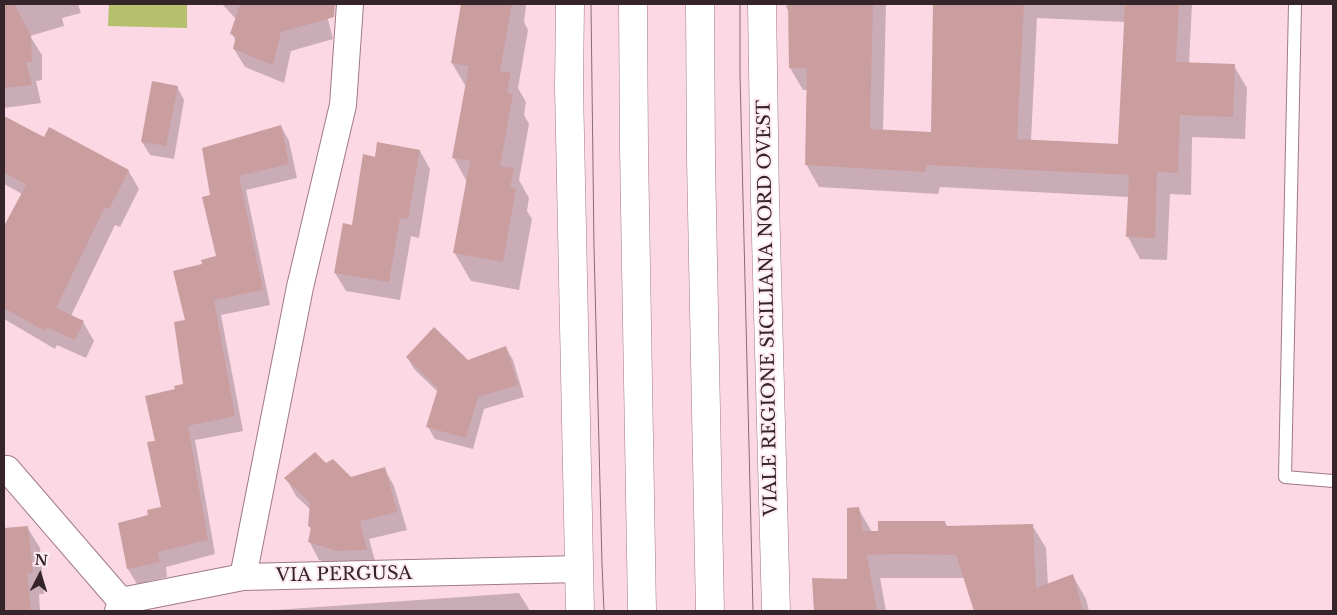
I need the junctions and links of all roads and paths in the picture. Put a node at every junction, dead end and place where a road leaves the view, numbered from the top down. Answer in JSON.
{"nodes":[{"id":1,"x":350,"y":4,"type":"edge"},
{"id":2,"x":570,"y":4,"type":"edge"},
{"id":3,"x":633,"y":4,"type":"edge"},
{"id":4,"x":700,"y":4,"type":"edge"},
{"id":5,"x":762,"y":4,"type":"edge"},
{"id":6,"x":1295,"y":4,"type":"edge"},
{"id":7,"x":4,"y":469,"type":"edge"},
{"id":8,"x":1333,"y":481,"type":"edge"},
{"id":9,"x":579,"y":569,"type":"junction"},
{"id":10,"x":243,"y":577,"type":"junction"},
{"id":11,"x":120,"y":606,"type":"edge"},
{"id":12,"x":580,"y":611,"type":"edge"},
{"id":13,"x":642,"y":611,"type":"edge"},
{"id":14,"x":710,"y":611,"type":"edge"},
{"id":15,"x":776,"y":611,"type":"edge"}],
"edges":[{"from":1,"to":10,"type":"street"},
{"from":2,"to":9,"type":"street"},
{"from":3,"to":13,"type":"street"},
{"from":4,"to":14,"type":"street"},
{"from":5,"to":15,"type":"street","name":"VIALE REGIONE SICILIANA NORD OVEST"},
{"from":6,"to":8,"type":"lane"},
{"from":7,"to":11,"type":"street"},
{"from":9,"to":10,"type":"street","name":"VIA PERGUSA"},
{"from":9,"to":12,"type":"street"},
{"from":10,"to":11,"type":"street","name":"VIA PERGUSA"}]}
